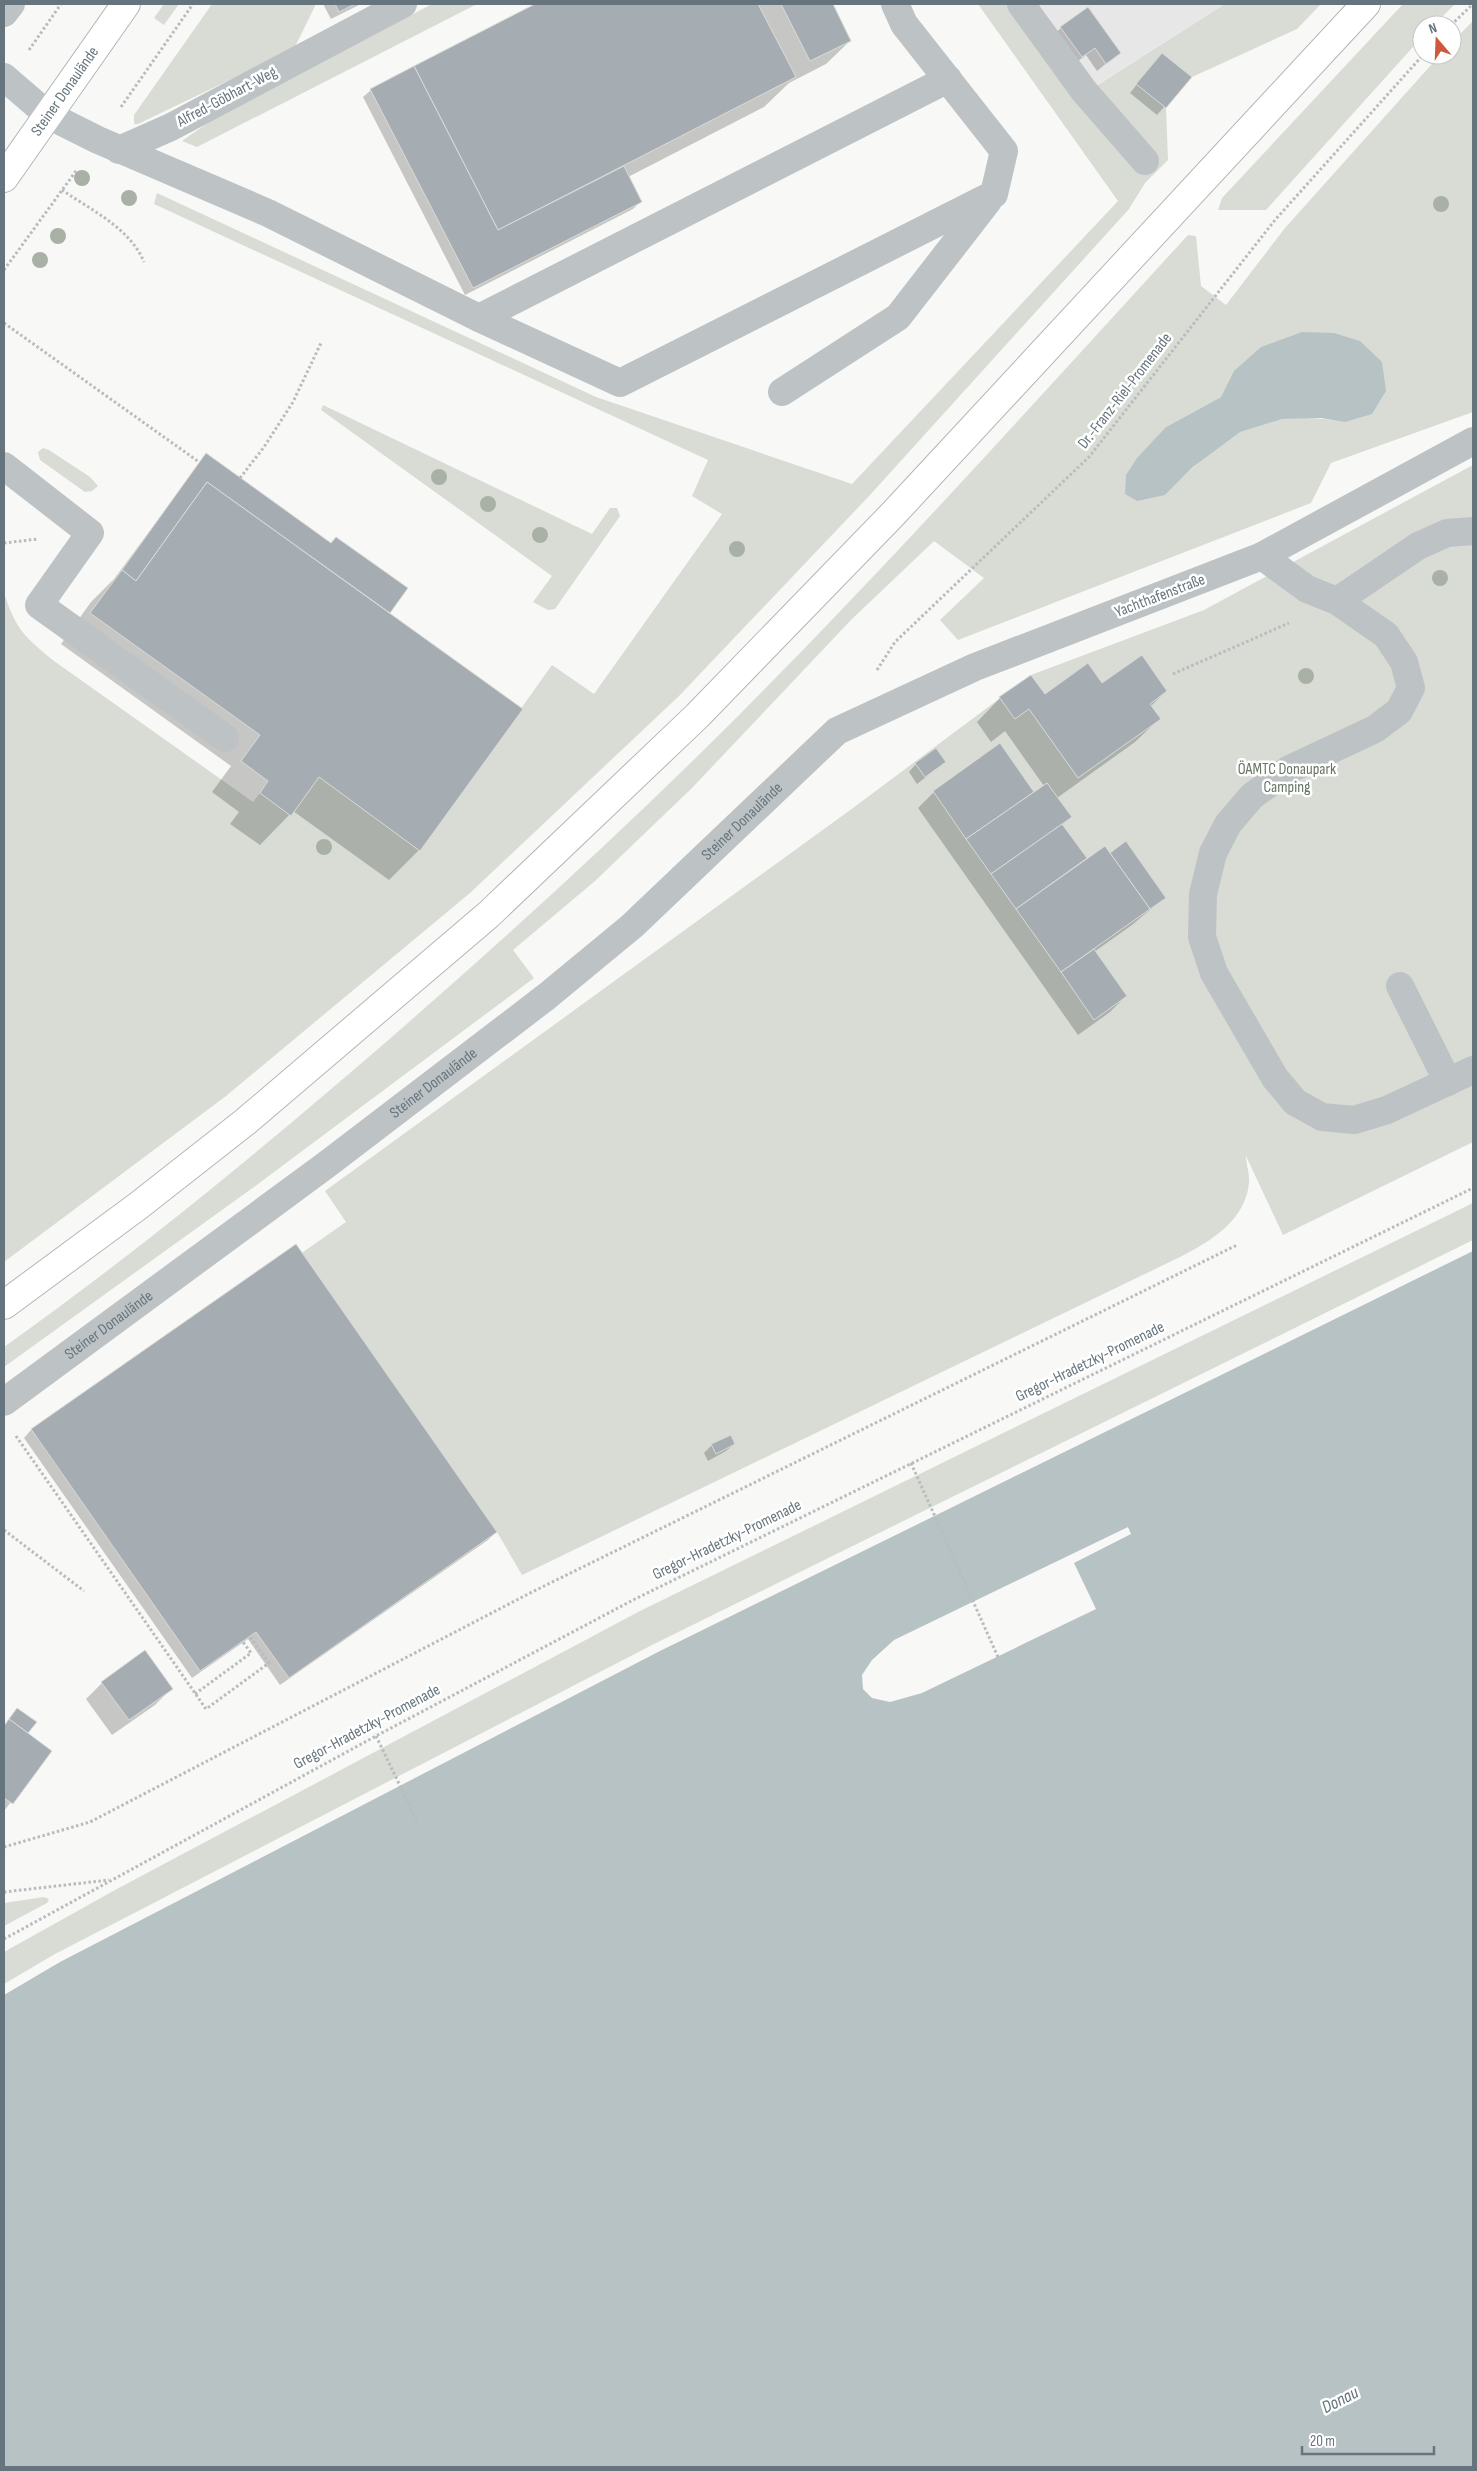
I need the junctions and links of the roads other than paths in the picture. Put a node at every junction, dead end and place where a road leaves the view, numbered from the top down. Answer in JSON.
{"nodes":[{"id":1,"x":11,"y":4,"type":"edge"},
{"id":2,"x":126,"y":4,"type":"edge"},
{"id":3,"x":403,"y":4,"type":"edge"},
{"id":4,"x":895,"y":4,"type":"edge"},
{"id":5,"x":1022,"y":4,"type":"edge"},
{"id":6,"x":1366,"y":4,"type":"edge"},
{"id":7,"x":4,"y":13,"type":"edge"},
{"id":8,"x":6,"y":79,"type":"edge"},
{"id":9,"x":948,"y":79,"type":"junction"},
{"id":10,"x":48,"y":115,"type":"junction"},
{"id":11,"x":120,"y":150,"type":"junction"},
{"id":12,"x":1145,"y":162,"type":"dead end"},
{"id":13,"x":4,"y":178,"type":"edge"},
{"id":14,"x":994,"y":194,"type":"junction"},
{"id":15,"x":480,"y":318,"type":"junction"},
{"id":16,"x":782,"y":392,"type":"dead end"},
{"id":17,"x":1473,"y":441,"type":"edge"},
{"id":18,"x":4,"y":466,"type":"edge"},
{"id":19,"x":1473,"y":531,"type":"edge"},
{"id":20,"x":1262,"y":556,"type":"junction"},
{"id":21,"x":1337,"y":601,"type":"junction"},
{"id":22,"x":837,"y":731,"type":"joint"},
{"id":23,"x":225,"y":738,"type":"dead end"},
{"id":24,"x":1400,"y":986,"type":"dead end"},
{"id":25,"x":1473,"y":1070,"type":"edge"},
{"id":26,"x":1448,"y":1082,"type":"junction"},
{"id":27,"x":4,"y":1305,"type":"edge"},
{"id":28,"x":4,"y":1402,"type":"edge"}],
"edges":[{"from":1,"to":7,"type":"lane"},
{"from":2,"to":10,"type":"main road","name":"Steiner Donaulände"},
{"from":3,"to":11,"type":"lane","name":"Alfred-Göbhart-Weg"},
{"from":4,"to":9,"type":"lane"},
{"from":5,"to":12,"type":"lane"},
{"from":6,"to":27,"type":"main road"},
{"from":8,"to":10,"type":"lane"},
{"from":9,"to":14,"type":"lane"},
{"from":9,"to":15,"type":"lane"},
{"from":10,"to":11,"type":"lane"},
{"from":10,"to":13,"type":"main road","name":"Steiner Donaulände"},
{"from":11,"to":15,"type":"lane"},
{"from":14,"to":15,"type":"lane"},
{"from":14,"to":16,"type":"lane"},
{"from":17,"to":20,"type":"lane","name":"Yachthafenstraße"},
{"from":18,"to":23,"type":"lane"},
{"from":19,"to":21,"type":"lane"},
{"from":20,"to":21,"type":"lane"},
{"from":20,"to":22,"type":"lane","name":"Yachthafenstraße"},
{"from":21,"to":26,"type":"lane"},
{"from":22,"to":28,"type":"lane","name":"Steiner Donaulände"},
{"from":24,"to":26,"type":"lane"},
{"from":25,"to":26,"type":"lane"}]}
